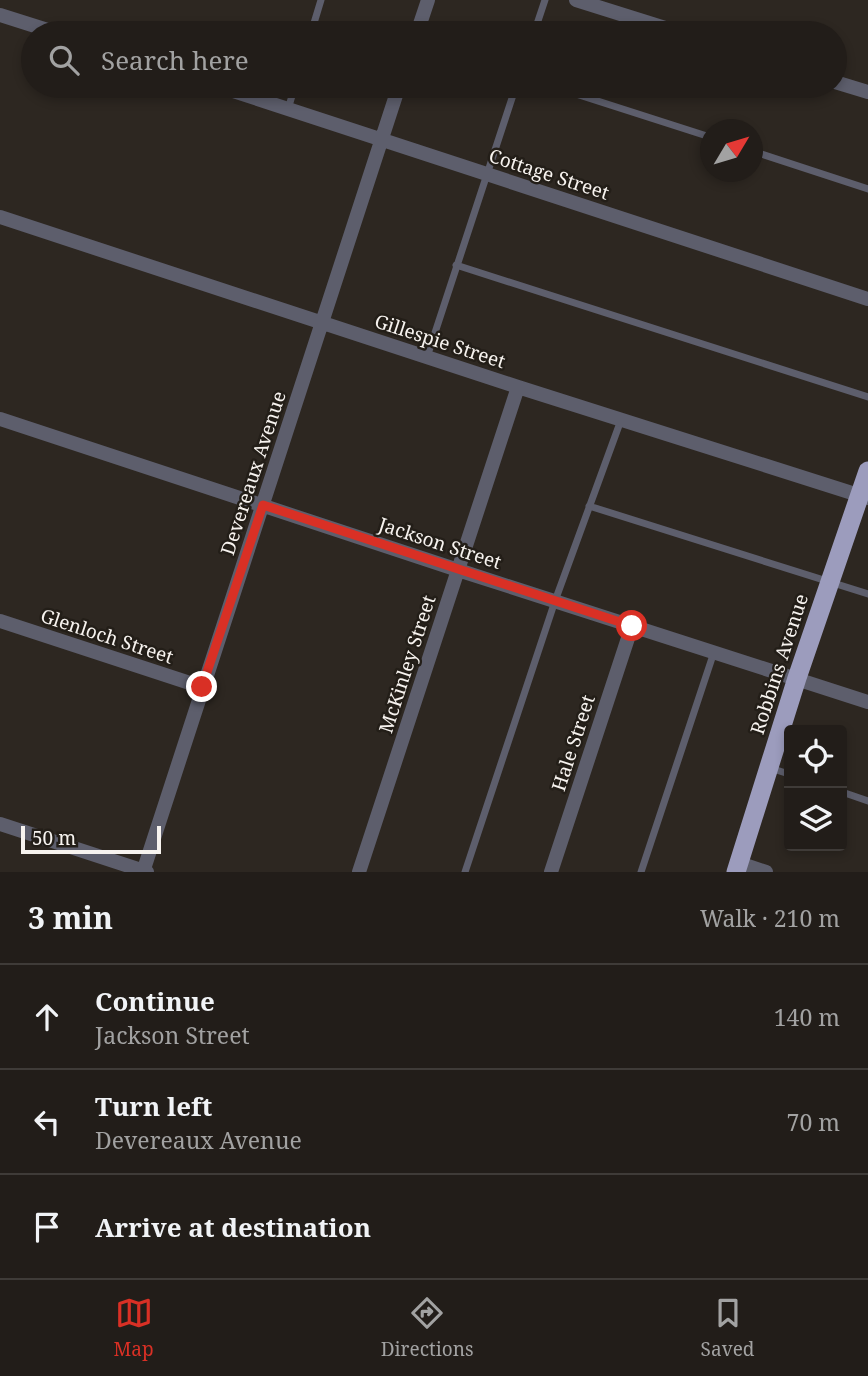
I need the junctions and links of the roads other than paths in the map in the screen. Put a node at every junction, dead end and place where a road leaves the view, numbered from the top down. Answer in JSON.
{"nodes":[{"id":1,"x":321,"y":0,"type":"edge"},
{"id":2,"x":428,"y":0,"type":"edge"},
{"id":3,"x":545,"y":0,"type":"edge"},
{"id":4,"x":576,"y":0,"type":"edge"},
{"id":5,"x":0,"y":15,"type":"edge"},
{"id":6,"x":315,"y":21,"type":"edge"},
{"id":7,"x":421,"y":21,"type":"edge"},
{"id":8,"x":538,"y":21,"type":"edge"},
{"id":9,"x":643,"y":21,"type":"edge"},
{"id":10,"x":21,"y":22,"type":"edge"},
{"id":11,"x":847,"y":86,"type":"edge"},
{"id":12,"x":868,"y":92,"type":"edge"},
{"id":13,"x":255,"y":98,"type":"edge"},
{"id":14,"x":291,"y":98,"type":"edge"},
{"id":15,"x":395,"y":98,"type":"edge"},
{"id":16,"x":512,"y":98,"type":"edge"},
{"id":17,"x":588,"y":98,"type":"edge"},
{"id":18,"x":288,"y":109,"type":"junction"},
{"id":19,"x":700,"y":135,"type":"edge"},
{"id":20,"x":381,"y":139,"type":"junction"},
{"id":21,"x":763,"y":155,"type":"edge"},
{"id":22,"x":486,"y":174,"type":"junction"},
{"id":23,"x":868,"y":189,"type":"edge"},
{"id":24,"x":0,"y":217,"type":"edge"},
{"id":25,"x":456,"y":265,"type":"junction"},
{"id":26,"x":868,"y":299,"type":"edge"},
{"id":27,"x":322,"y":322,"type":"junction"},
{"id":28,"x":428,"y":357,"type":"junction"},
{"id":29,"x":517,"y":387,"type":"junction"},
{"id":30,"x":868,"y":397,"type":"edge"},
{"id":31,"x":0,"y":419,"type":"edge"},
{"id":32,"x":621,"y":420,"type":"junction"},
{"id":33,"x":868,"y":471,"type":"edge"},
{"id":34,"x":864,"y":497,"type":"edge"},
{"id":35,"x":263,"y":505,"type":"junction"},
{"id":36,"x":589,"y":506,"type":"junction"},
{"id":37,"x":458,"y":570,"type":"junction"},
{"id":38,"x":831,"y":582,"type":"junction"},
{"id":39,"x":868,"y":594,"type":"edge"},
{"id":40,"x":555,"y":601,"type":"junction"},
{"id":41,"x":0,"y":621,"type":"edge"},
{"id":42,"x":632,"y":626,"type":"junction"},
{"id":43,"x":714,"y":652,"type":"junction"},
{"id":44,"x":797,"y":678,"type":"junction"},
{"id":45,"x":202,"y":687,"type":"junction"},
{"id":46,"x":868,"y":702,"type":"edge"},
{"id":47,"x":770,"y":768,"type":"junction"},
{"id":48,"x":784,"y":772,"type":"edge"},
{"id":49,"x":847,"y":794,"type":"edge"},
{"id":50,"x":868,"y":801,"type":"edge"},
{"id":51,"x":0,"y":824,"type":"edge"},
{"id":52,"x":738,"y":868,"type":"edge"},
{"id":53,"x":144,"y":872,"type":"edge"},
{"id":54,"x":359,"y":872,"type":"edge"},
{"id":55,"x":466,"y":872,"type":"edge"},
{"id":56,"x":551,"y":872,"type":"edge"},
{"id":57,"x":641,"y":872,"type":"edge"},
{"id":58,"x":766,"y":872,"type":"edge"}],
"edges":[{"from":1,"to":6,"type":"lane"},
{"from":2,"to":7,"type":"street"},
{"from":3,"to":8,"type":"lane"},
{"from":4,"to":9,"type":"street"},
{"from":5,"to":10,"type":"street"},
{"from":11,"to":12,"type":"street"},
{"from":13,"to":18,"type":"street","name":"Cottage Street"},
{"from":14,"to":18,"type":"lane"},
{"from":15,"to":20,"type":"street","name":"Devereaux Avenue"},
{"from":16,"to":22,"type":"lane"},
{"from":17,"to":19,"type":"lane"},
{"from":18,"to":20,"type":"street","name":"Cottage Street"},
{"from":20,"to":22,"type":"street","name":"Cottage Street"},
{"from":20,"to":27,"type":"street","name":"Devereaux Avenue"},
{"from":21,"to":23,"type":"lane"},
{"from":22,"to":25,"type":"lane"},
{"from":22,"to":26,"type":"street","name":"Cottage Street"},
{"from":24,"to":27,"type":"street","name":"Gillespie Street"},
{"from":25,"to":28,"type":"lane"},
{"from":25,"to":30,"type":"lane"},
{"from":27,"to":28,"type":"street","name":"Gillespie Street"},
{"from":27,"to":35,"type":"street","name":"Devereaux Avenue"},
{"from":28,"to":29,"type":"street","name":"Gillespie Street"},
{"from":29,"to":32,"type":"street","name":"Gillespie Street"},
{"from":29,"to":37,"type":"street","name":"McKinley Street"},
{"from":31,"to":35,"type":"street","name":"Jackson Street"},
{"from":32,"to":34,"type":"street","name":"Gillespie Street"},
{"from":32,"to":36,"type":"lane"},
{"from":33,"to":34,"type":"highway","name":"Robbins Avenue"},
{"from":34,"to":38,"type":"highway","name":"Robbins Avenue"},
{"from":35,"to":37,"type":"street","name":"Jackson Street"},
{"from":35,"to":45,"type":"street","name":"Devereaux Avenue"},
{"from":36,"to":38,"type":"lane"},
{"from":36,"to":40,"type":"lane"},
{"from":37,"to":40,"type":"street","name":"Jackson Street"},
{"from":37,"to":54,"type":"street","name":"McKinley Street"},
{"from":38,"to":39,"type":"lane"},
{"from":38,"to":44,"type":"highway","name":"Robbins Avenue"},
{"from":40,"to":42,"type":"street","name":"Jackson Street"},
{"from":40,"to":55,"type":"lane"},
{"from":41,"to":45,"type":"street","name":"Glenloch Street"},
{"from":42,"to":43,"type":"street","name":"Jackson Street"},
{"from":42,"to":56,"type":"street","name":"Hale Street"},
{"from":43,"to":44,"type":"street","name":"Jackson Street"},
{"from":43,"to":57,"type":"lane"},
{"from":44,"to":46,"type":"street","name":"Jackson Street"},
{"from":44,"to":47,"type":"highway","name":"Robbins Avenue"},
{"from":45,"to":53,"type":"street","name":"Devereaux Avenue"},
{"from":47,"to":48,"type":"lane"},
{"from":47,"to":52,"type":"highway","name":"Robbins Avenue"},
{"from":49,"to":50,"type":"lane"},
{"from":51,"to":53,"type":"street"},
{"from":52,"to":58,"type":"street"}]}
